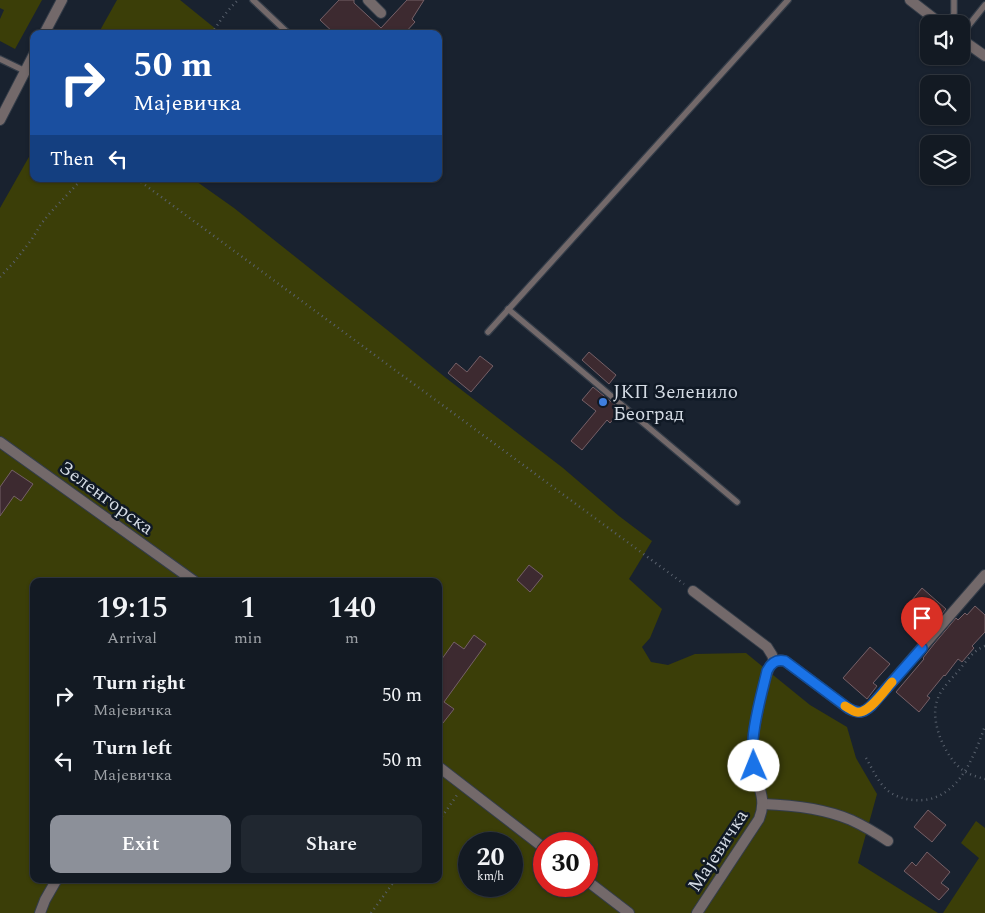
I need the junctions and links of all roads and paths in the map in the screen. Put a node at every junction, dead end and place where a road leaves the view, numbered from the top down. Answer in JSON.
{"nodes":[{"id":1,"x":62,"y":0,"type":"edge"},
{"id":2,"x":238,"y":0,"type":"edge"},
{"id":3,"x":253,"y":0,"type":"edge"},
{"id":4,"x":368,"y":0,"type":"edge"},
{"id":5,"x":788,"y":0,"type":"edge"},
{"id":6,"x":910,"y":0,"type":"edge"},
{"id":7,"x":953,"y":1,"type":"edge"},
{"id":8,"x":985,"y":5,"type":"edge"},
{"id":9,"x":381,"y":13,"type":"dead end"},
{"id":10,"x":929,"y":15,"type":"edge"},
{"id":11,"x":953,"y":15,"type":"edge"},
{"id":12,"x":970,"y":25,"type":"edge"},
{"id":13,"x":46,"y":30,"type":"edge"},
{"id":14,"x":215,"y":30,"type":"edge"},
{"id":15,"x":284,"y":30,"type":"edge"},
{"id":16,"x":970,"y":44,"type":"edge"},
{"id":17,"x":985,"y":56,"type":"edge"},
{"id":18,"x":0,"y":59,"type":"edge"},
{"id":19,"x":30,"y":62,"type":"edge"},
{"id":20,"x":26,"y":70,"type":"junction"},
{"id":21,"x":0,"y":120,"type":"edge"},
{"id":22,"x":79,"y":182,"type":"edge"},
{"id":23,"x":141,"y":182,"type":"edge"},
{"id":24,"x":0,"y":278,"type":"edge"},
{"id":25,"x":508,"y":309,"type":"junction"},
{"id":26,"x":488,"y":332,"type":"dead end"},
{"id":27,"x":0,"y":442,"type":"edge"},
{"id":28,"x":737,"y":502,"type":"dead end"},
{"id":29,"x":985,"y":575,"type":"edge"},
{"id":30,"x":190,"y":578,"type":"edge"},
{"id":31,"x":693,"y":591,"type":"joint"},
{"id":32,"x":985,"y":646,"type":"edge"},
{"id":33,"x":774,"y":661,"type":"junction"},
{"id":34,"x":985,"y":726,"type":"edge"},
{"id":35,"x":866,"y":758,"type":"dead end"},
{"id":36,"x":442,"y":769,"type":"edge"},
{"id":37,"x":965,"y":772,"type":"junction"},
{"id":38,"x":985,"y":779,"type":"edge"},
{"id":39,"x":464,"y":786,"type":"junction"},
{"id":40,"x":763,"y":804,"type":"junction"},
{"id":41,"x":442,"y":817,"type":"edge"},
{"id":42,"x":533,"y":839,"type":"edge"},
{"id":43,"x":888,"y":841,"type":"dead end"},
{"id":44,"x":56,"y":883,"type":"edge"},
{"id":45,"x":393,"y":883,"type":"edge"},
{"id":46,"x":598,"y":889,"type":"edge"},
{"id":47,"x":40,"y":913,"type":"edge"},
{"id":48,"x":371,"y":913,"type":"edge"},
{"id":49,"x":629,"y":913,"type":"edge"},
{"id":50,"x":697,"y":913,"type":"edge"}],
"edges":[{"from":1,"to":13,"type":"street"},
{"from":2,"to":14,"type":"path"},
{"from":3,"to":15,"type":"lane"},
{"from":4,"to":9,"type":"street"},
{"from":5,"to":25,"type":"lane"},
{"from":6,"to":10,"type":"street"},
{"from":7,"to":11,"type":"lane"},
{"from":8,"to":12,"type":"lane"},
{"from":16,"to":17,"type":"street"},
{"from":18,"to":20,"type":"lane"},
{"from":19,"to":20,"type":"street"},
{"from":20,"to":21,"type":"street"},
{"from":22,"to":24,"type":"path"},
{"from":23,"to":31,"type":"path"},
{"from":25,"to":26,"type":"lane"},
{"from":25,"to":28,"type":"lane"},
{"from":27,"to":30,"type":"street","name":"Зеленгорска"},
{"from":29,"to":33,"type":"street"},
{"from":31,"to":33,"type":"street"},
{"from":32,"to":37,"type":"path"},
{"from":33,"to":40,"type":"street","name":"Мајевичка"},
{"from":34,"to":37,"type":"path"},
{"from":35,"to":37,"type":"path"},
{"from":36,"to":39,"type":"street"},
{"from":37,"to":38,"type":"path"},
{"from":39,"to":41,"type":"path"},
{"from":39,"to":42,"type":"street"},
{"from":40,"to":43,"type":"street","name":"Мајевичка"},
{"from":40,"to":50,"type":"street","name":"Мајевичка"},
{"from":44,"to":47,"type":"street"},
{"from":45,"to":48,"type":"path"},
{"from":46,"to":49,"type":"street"}]}
